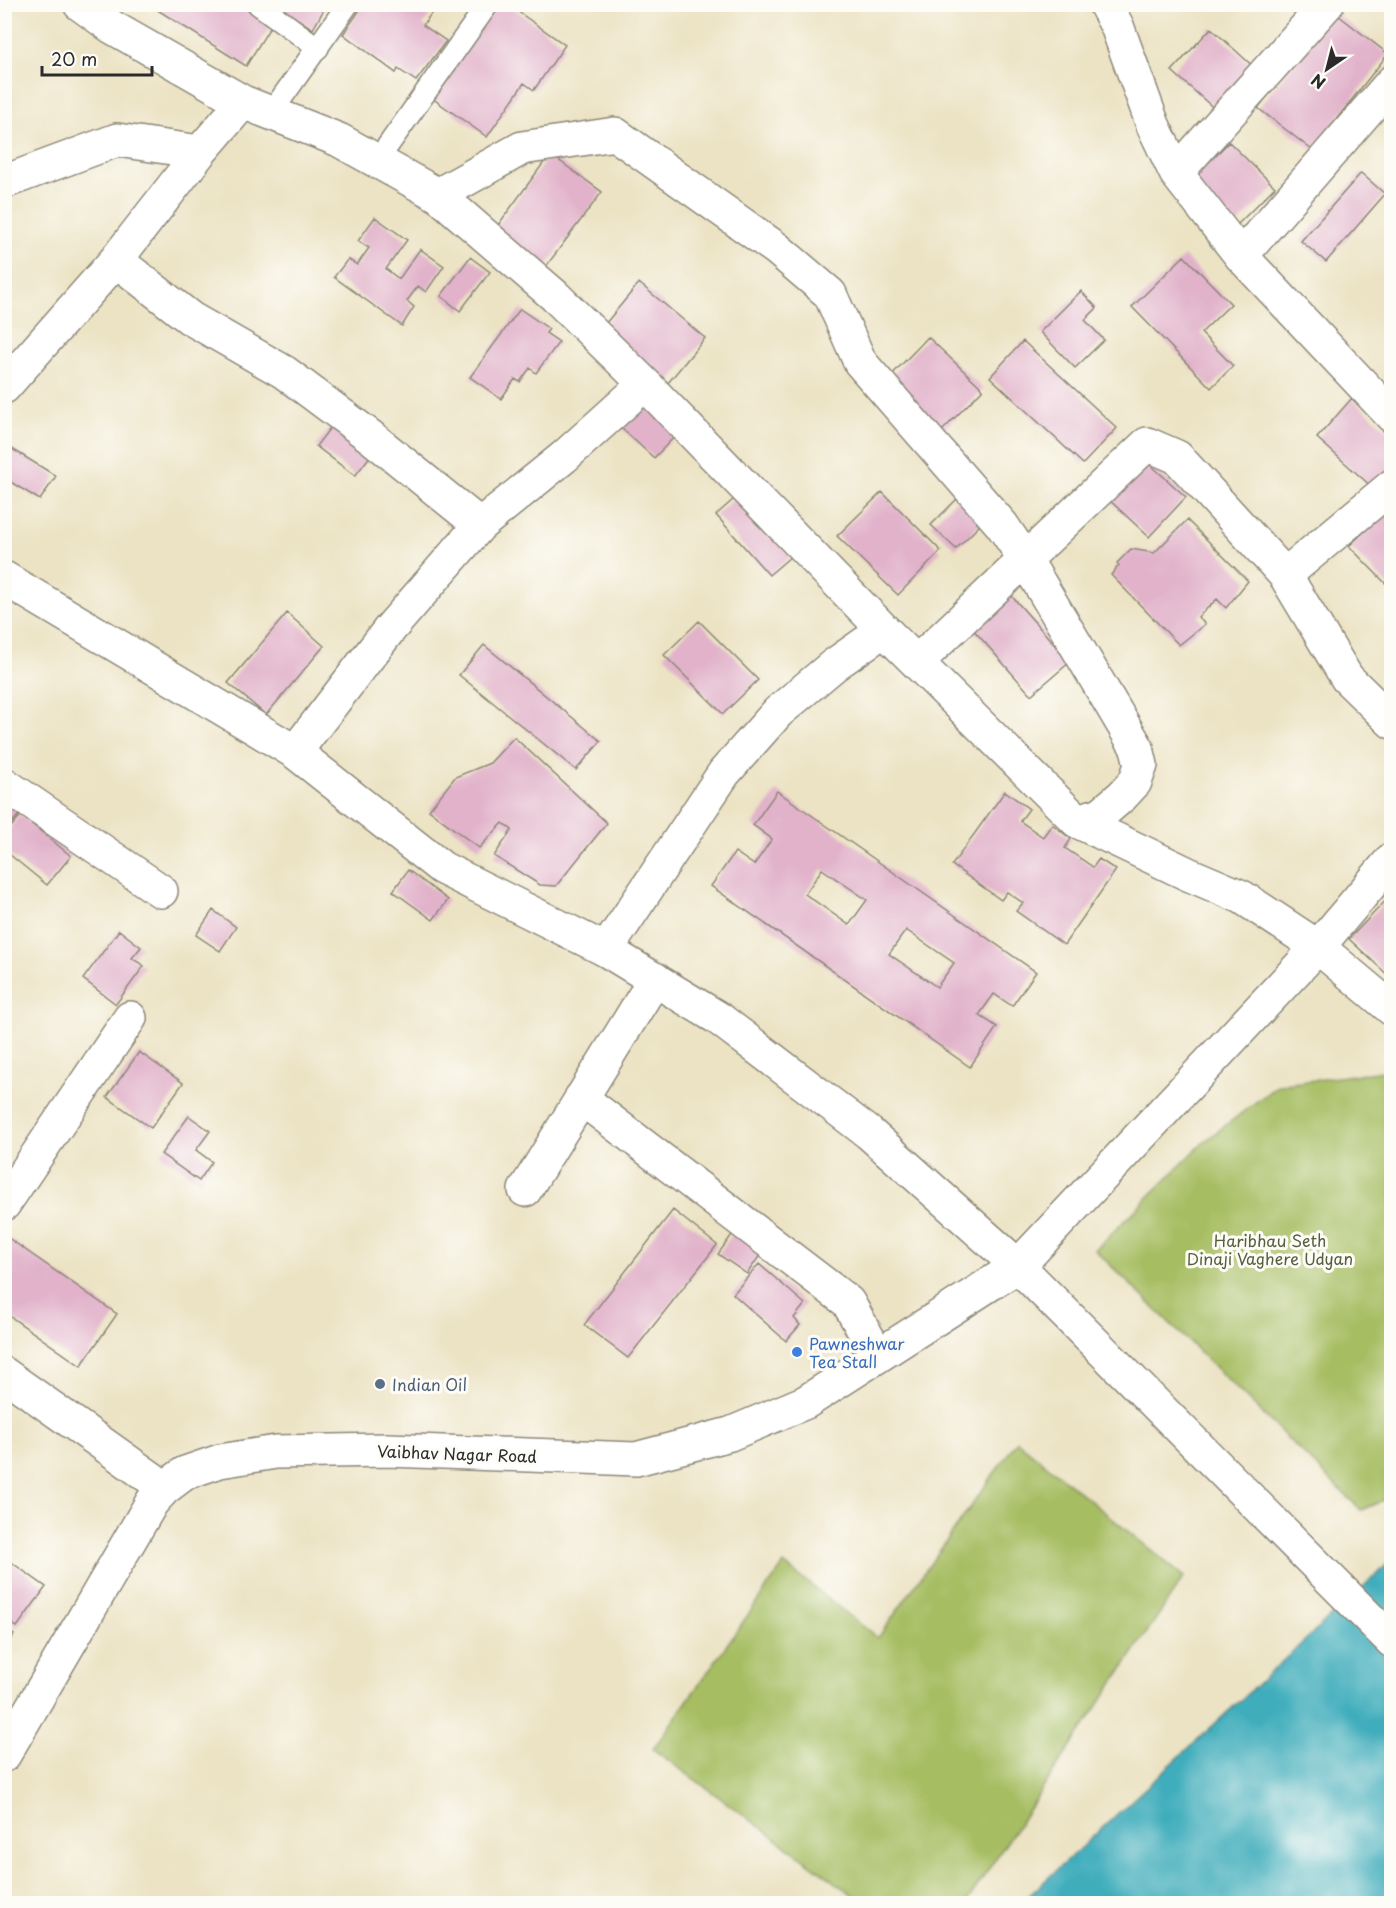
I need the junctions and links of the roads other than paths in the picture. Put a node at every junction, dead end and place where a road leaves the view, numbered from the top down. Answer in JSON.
{"nodes":[{"id":1,"x":80,"y":4,"type":"edge"},
{"id":2,"x":258,"y":4,"type":"edge"},
{"id":3,"x":348,"y":4,"type":"edge"},
{"id":4,"x":489,"y":4,"type":"edge"},
{"id":5,"x":1105,"y":4,"type":"edge"},
{"id":6,"x":1327,"y":4,"type":"edge"},
{"id":7,"x":119,"y":16,"type":"edge"},
{"id":8,"x":318,"y":48,"type":"junction"},
{"id":9,"x":1392,"y":82,"type":"edge"},
{"id":10,"x":257,"y":107,"type":"junction"},
{"id":11,"x":200,"y":152,"type":"junction"},
{"id":12,"x":377,"y":161,"type":"junction"},
{"id":13,"x":1176,"y":173,"type":"junction"},
{"id":14,"x":4,"y":182,"type":"edge"},
{"id":15,"x":438,"y":195,"type":"junction"},
{"id":16,"x":1241,"y":256,"type":"junction"},
{"id":17,"x":116,"y":260,"type":"junction"},
{"id":18,"x":645,"y":384,"type":"junction"},
{"id":19,"x":4,"y":387,"type":"edge"},
{"id":20,"x":1392,"y":416,"type":"edge"},
{"id":21,"x":1392,"y":486,"type":"edge"},
{"id":22,"x":480,"y":525,"type":"junction"},
{"id":23,"x":1025,"y":559,"type":"junction"},
{"id":24,"x":1285,"y":575,"type":"junction"},
{"id":25,"x":4,"y":578,"type":"edge"},
{"id":26,"x":885,"y":630,"type":"junction"},
{"id":27,"x":918,"y":662,"type":"junction"},
{"id":28,"x":1392,"y":722,"type":"edge"},
{"id":29,"x":296,"y":752,"type":"junction"},
{"id":30,"x":4,"y":784,"type":"edge"},
{"id":31,"x":1077,"y":821,"type":"junction"},
{"id":32,"x":1392,"y":859,"type":"edge"},
{"id":33,"x":161,"y":891,"type":"dead end"},
{"id":34,"x":1318,"y":947,"type":"junction"},
{"id":35,"x":606,"y":950,"type":"junction"},
{"id":36,"x":655,"y":979,"type":"junction"},
{"id":37,"x":1392,"y":1009,"type":"edge"},
{"id":38,"x":130,"y":1018,"type":"dead end"},
{"id":39,"x":581,"y":1098,"type":"junction"},
{"id":40,"x":525,"y":1190,"type":"dead end"},
{"id":41,"x":4,"y":1204,"type":"edge"},
{"id":42,"x":1018,"y":1266,"type":"junction"},
{"id":43,"x":878,"y":1356,"type":"junction"},
{"id":44,"x":4,"y":1374,"type":"edge"},
{"id":45,"x":165,"y":1488,"type":"junction"},
{"id":46,"x":1392,"y":1641,"type":"edge"},
{"id":47,"x":4,"y":1755,"type":"edge"}],
"edges":[{"from":1,"to":7,"type":"street"},
{"from":2,"to":8,"type":"lane"},
{"from":3,"to":8,"type":"lane"},
{"from":4,"to":12,"type":"lane"},
{"from":5,"to":13,"type":"street"},
{"from":6,"to":13,"type":"street"},
{"from":7,"to":10,"type":"street"},
{"from":8,"to":10,"type":"lane"},
{"from":9,"to":16,"type":"street"},
{"from":10,"to":11,"type":"street"},
{"from":10,"to":12,"type":"street"},
{"from":11,"to":14,"type":"street"},
{"from":11,"to":17,"type":"street"},
{"from":12,"to":15,"type":"street"},
{"from":13,"to":16,"type":"street"},
{"from":15,"to":18,"type":"street"},
{"from":15,"to":23,"type":"street"},
{"from":16,"to":20,"type":"street"},
{"from":17,"to":19,"type":"street"},
{"from":17,"to":22,"type":"street"},
{"from":18,"to":22,"type":"street"},
{"from":18,"to":26,"type":"street"},
{"from":21,"to":24,"type":"street"},
{"from":22,"to":29,"type":"street"},
{"from":23,"to":24,"type":"street"},
{"from":23,"to":27,"type":"street"},
{"from":23,"to":31,"type":"street"},
{"from":24,"to":28,"type":"street"},
{"from":25,"to":29,"type":"street"},
{"from":26,"to":27,"type":"street"},
{"from":26,"to":35,"type":"street"},
{"from":27,"to":31,"type":"street"},
{"from":29,"to":35,"type":"street"},
{"from":30,"to":33,"type":"street"},
{"from":31,"to":34,"type":"street"},
{"from":32,"to":34,"type":"street","name":"Vaibhav Nagar Road"},
{"from":34,"to":37,"type":"street"},
{"from":34,"to":42,"type":"street","name":"Vaibhav Nagar Road"},
{"from":35,"to":36,"type":"street"},
{"from":36,"to":39,"type":"street"},
{"from":36,"to":42,"type":"street"},
{"from":38,"to":41,"type":"street"},
{"from":39,"to":40,"type":"street"},
{"from":39,"to":43,"type":"street"},
{"from":42,"to":43,"type":"street","name":"Vaibhav Nagar Road"},
{"from":42,"to":46,"type":"street"},
{"from":43,"to":45,"type":"street","name":"Vaibhav Nagar Road"},
{"from":44,"to":45,"type":"street"},
{"from":45,"to":47,"type":"street","name":"Vaibhav Nagar Road"}]}
